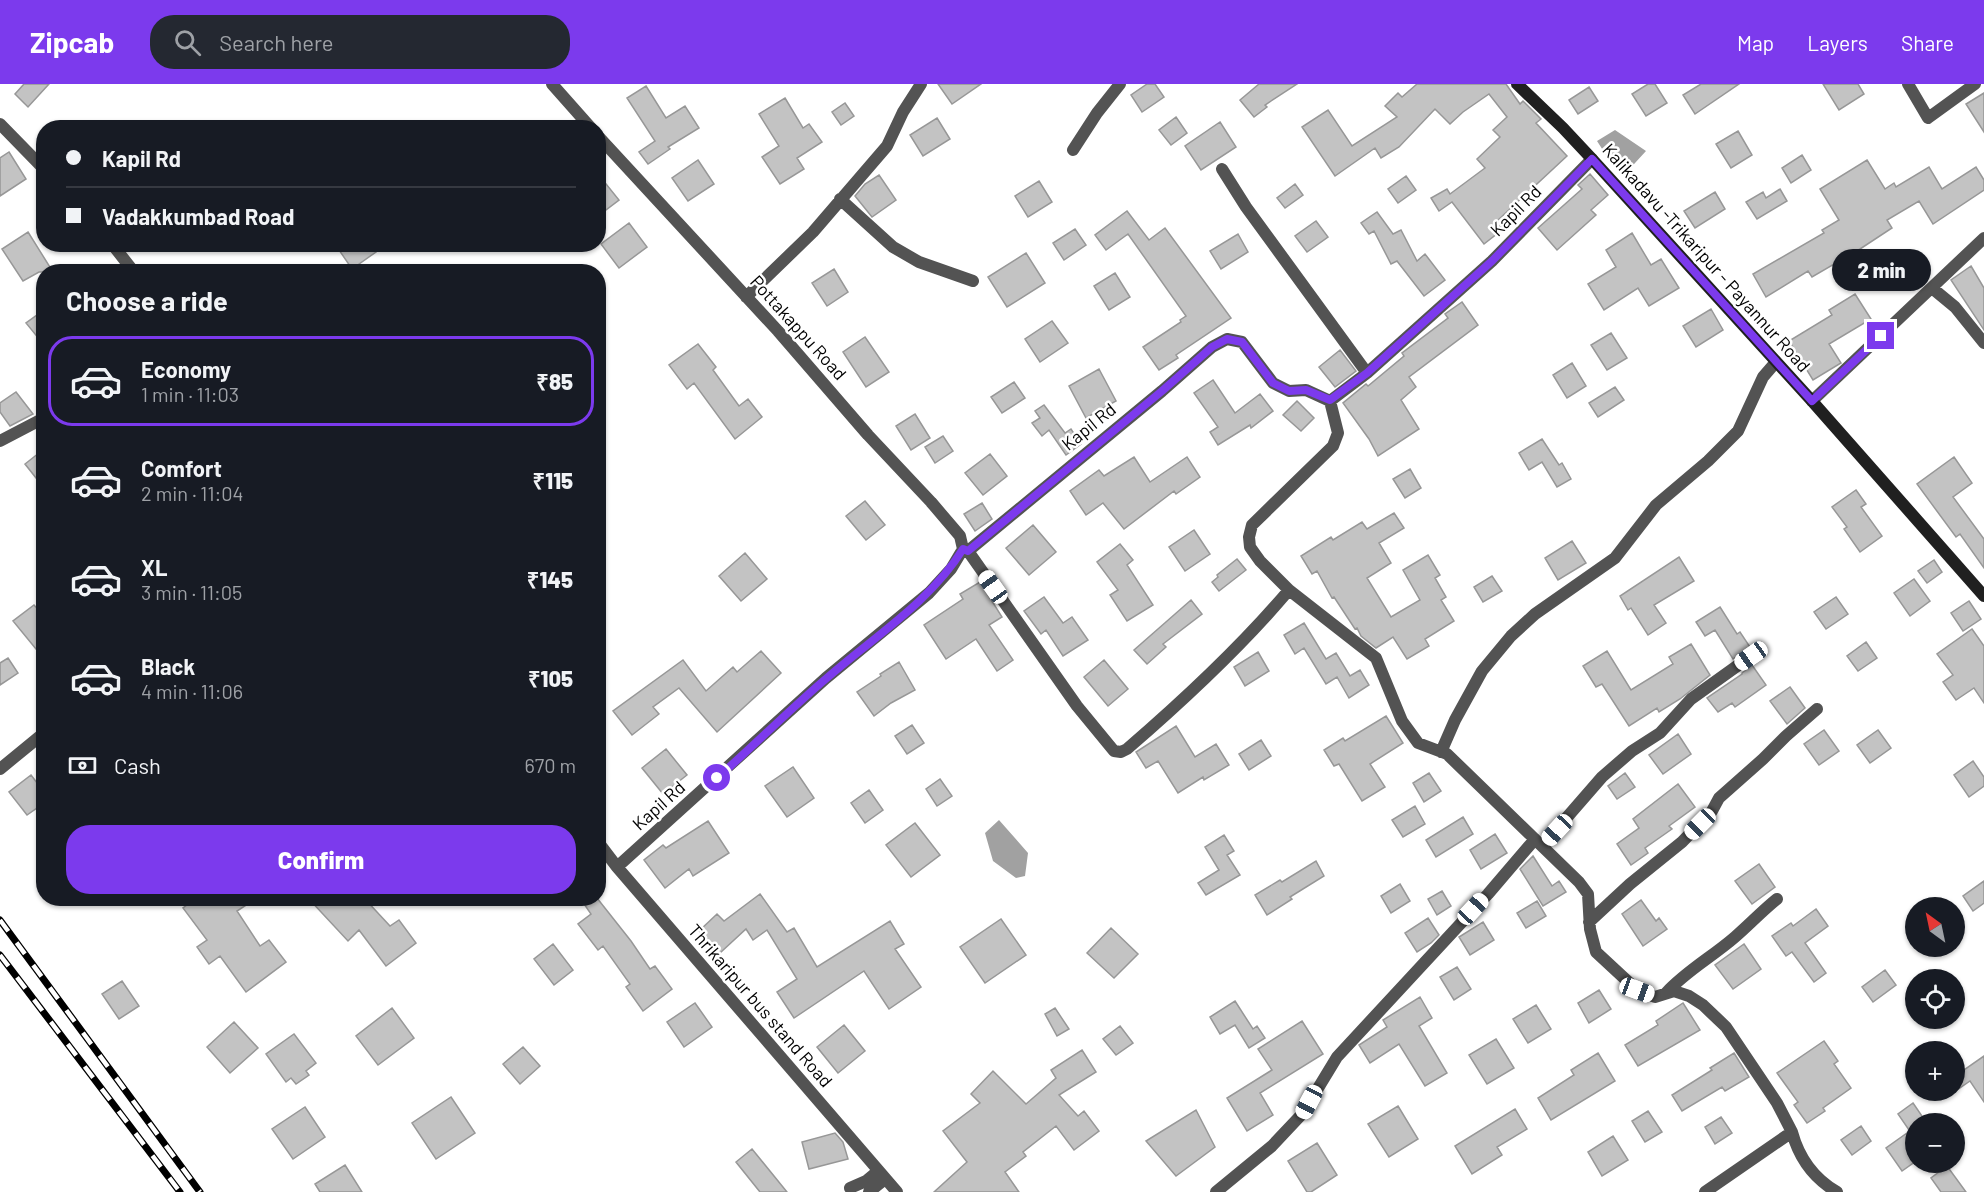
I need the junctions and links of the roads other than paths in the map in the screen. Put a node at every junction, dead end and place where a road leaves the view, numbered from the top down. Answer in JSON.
{"nodes":[{"id":1,"x":552,"y":84,"type":"edge"},
{"id":2,"x":921,"y":84,"type":"edge"},
{"id":3,"x":1120,"y":84,"type":"edge"},
{"id":4,"x":1517,"y":84,"type":"edge"},
{"id":5,"x":1908,"y":84,"type":"edge"},
{"id":6,"x":1975,"y":84,"type":"edge"},
{"id":7,"x":584,"y":120,"type":"edge"},
{"id":8,"x":0,"y":124,"type":"edge"},
{"id":9,"x":606,"y":145,"type":"edge"},
{"id":10,"x":1073,"y":150,"type":"dead end"},
{"id":11,"x":1592,"y":159,"type":"junction"},
{"id":12,"x":36,"y":161,"type":"edge"},
{"id":13,"x":1222,"y":169,"type":"dead end"},
{"id":14,"x":840,"y":199,"type":"junction"},
{"id":15,"x":1984,"y":238,"type":"edge"},
{"id":16,"x":118,"y":252,"type":"edge"},
{"id":17,"x":128,"y":264,"type":"edge"},
{"id":18,"x":973,"y":281,"type":"dead end"},
{"id":19,"x":1932,"y":288,"type":"junction"},
{"id":20,"x":746,"y":297,"type":"junction"},
{"id":21,"x":1984,"y":343,"type":"edge"},
{"id":22,"x":1776,"y":362,"type":"junction"},
{"id":23,"x":1367,"y":373,"type":"junction"},
{"id":24,"x":1330,"y":400,"type":"junction"},
{"id":25,"x":1812,"y":401,"type":"junction"},
{"id":26,"x":36,"y":422,"type":"edge"},
{"id":27,"x":0,"y":441,"type":"edge"},
{"id":28,"x":965,"y":550,"type":"junction"},
{"id":29,"x":1289,"y":590,"type":"junction"},
{"id":30,"x":1984,"y":596,"type":"edge"},
{"id":31,"x":1751,"y":656,"type":"dead end"},
{"id":32,"x":1817,"y":709,"type":"dead end"},
{"id":33,"x":36,"y":740,"type":"edge"},
{"id":34,"x":1442,"y":752,"type":"junction"},
{"id":35,"x":0,"y":769,"type":"edge"},
{"id":36,"x":1539,"y":843,"type":"junction"},
{"id":37,"x":606,"y":853,"type":"edge"},
{"id":38,"x":617,"y":867,"type":"junction"},
{"id":39,"x":1777,"y":899,"type":"dead end"},
{"id":40,"x":1589,"y":922,"type":"junction"},
{"id":41,"x":1665,"y":994,"type":"junction"},
{"id":42,"x":1792,"y":1131,"type":"junction"},
{"id":43,"x":881,"y":1175,"type":"junction"},
{"id":44,"x":850,"y":1188,"type":"dead end"},
{"id":45,"x":869,"y":1192,"type":"edge"},
{"id":46,"x":897,"y":1192,"type":"edge"},
{"id":47,"x":1216,"y":1192,"type":"edge"},
{"id":48,"x":1705,"y":1192,"type":"edge"},
{"id":49,"x":1837,"y":1192,"type":"edge"}],
"edges":[{"from":1,"to":7,"type":"street"},
{"from":2,"to":14,"type":"street"},
{"from":3,"to":10,"type":"street"},
{"from":4,"to":11,"type":"main road","name":"Kalikadavu -Trikaripur - Payannur Road"},
{"from":5,"to":6,"type":"street"},
{"from":8,"to":12,"type":"street"},
{"from":9,"to":20,"type":"street","name":"Pottakappu Road"},
{"from":11,"to":22,"type":"main road","name":"Kalikadavu -Trikaripur - Payannur Road"},
{"from":11,"to":23,"type":"street","name":"Kapil Rd"},
{"from":13,"to":23,"type":"street"},
{"from":14,"to":18,"type":"street"},
{"from":14,"to":20,"type":"street"},
{"from":15,"to":19,"type":"street"},
{"from":16,"to":17,"type":"street"},
{"from":19,"to":21,"type":"street"},
{"from":19,"to":25,"type":"street"},
{"from":20,"to":28,"type":"street","name":"Pottakappu Road"},
{"from":22,"to":25,"type":"main road","name":"Kalikadavu -Trikaripur - Payannur Road"},
{"from":22,"to":34,"type":"street"},
{"from":23,"to":24,"type":"street","name":"Kapil Rd"},
{"from":24,"to":28,"type":"street","name":"Kapil Rd"},
{"from":24,"to":29,"type":"street"},
{"from":25,"to":30,"type":"main road","name":"Kalikadavu -Trikaripur - Payannur Road"},
{"from":26,"to":27,"type":"street"},
{"from":28,"to":29,"type":"street","name":"Pottakappu Road"},
{"from":28,"to":38,"type":"street","name":"Kapil Rd"},
{"from":29,"to":34,"type":"street"},
{"from":31,"to":36,"type":"street"},
{"from":32,"to":40,"type":"street"},
{"from":33,"to":35,"type":"street"},
{"from":34,"to":36,"type":"street"},
{"from":36,"to":40,"type":"street"},
{"from":36,"to":47,"type":"street"},
{"from":37,"to":38,"type":"street","name":"Thrikaripur bus stand Road"},
{"from":38,"to":43,"type":"street","name":"Thrikaripur bus stand Road"},
{"from":39,"to":41,"type":"street"},
{"from":40,"to":41,"type":"street"},
{"from":41,"to":42,"type":"street"},
{"from":42,"to":48,"type":"street"},
{"from":42,"to":49,"type":"street"},
{"from":43,"to":44,"type":"street"},
{"from":43,"to":45,"type":"street"},
{"from":43,"to":46,"type":"street","name":"Thrikaripur bus stand Road"}]}
